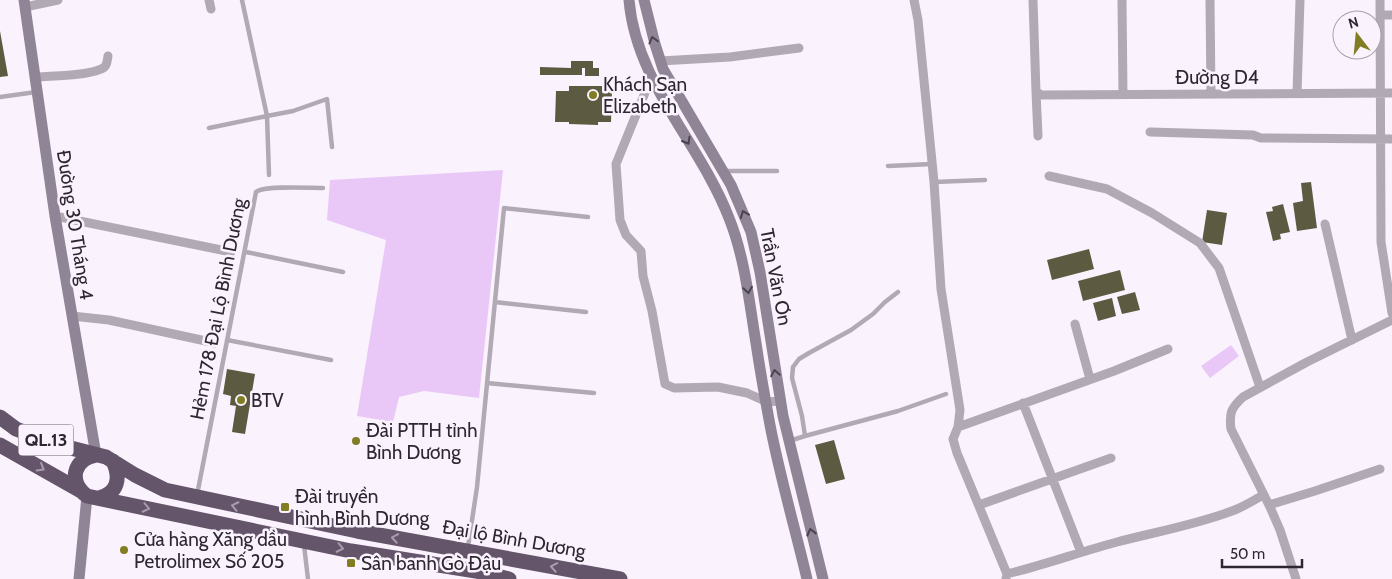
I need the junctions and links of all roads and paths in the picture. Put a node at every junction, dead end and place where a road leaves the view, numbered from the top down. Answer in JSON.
{"nodes":[{"id":1,"x":58,"y":0,"type":"edge"},
{"id":2,"x":242,"y":0,"type":"edge"},
{"id":3,"x":629,"y":0,"type":"edge"},
{"id":4,"x":644,"y":0,"type":"edge"},
{"id":5,"x":914,"y":0,"type":"edge"},
{"id":6,"x":1033,"y":0,"type":"edge"},
{"id":7,"x":1122,"y":0,"type":"edge"},
{"id":8,"x":1210,"y":0,"type":"edge"},
{"id":9,"x":1300,"y":0,"type":"edge"},
{"id":10,"x":24,"y":3,"type":"edge"},
{"id":11,"x":799,"y":48,"type":"dead end"},
{"id":12,"x":108,"y":56,"type":"dead end"},
{"id":13,"x":1380,"y":60,"type":"edge"},
{"id":14,"x":660,"y":61,"type":"junction"},
{"id":15,"x":35,"y":77,"type":"junction"},
{"id":16,"x":651,"y":78,"type":"junction"},
{"id":17,"x":37,"y":92,"type":"junction"},
{"id":18,"x":1296,"y":93,"type":"junction"},
{"id":19,"x":1380,"y":93,"type":"junction"},
{"id":20,"x":1392,"y":93,"type":"edge"},
{"id":21,"x":1039,"y":94,"type":"junction"},
{"id":22,"x":1123,"y":94,"type":"junction"},
{"id":23,"x":1210,"y":94,"type":"junction"},
{"id":24,"x":0,"y":97,"type":"edge"},
{"id":25,"x":267,"y":116,"type":"junction"},
{"id":26,"x":209,"y":128,"type":"dead end"},
{"id":27,"x":1150,"y":132,"type":"dead end"},
{"id":28,"x":1038,"y":136,"type":"dead end"},
{"id":29,"x":1380,"y":139,"type":"junction"},
{"id":30,"x":1392,"y":139,"type":"edge"},
{"id":31,"x":332,"y":147,"type":"dead end"},
{"id":32,"x":932,"y":164,"type":"junction"},
{"id":33,"x":888,"y":166,"type":"dead end"},
{"id":34,"x":722,"y":171,"type":"junction"},
{"id":35,"x":778,"y":171,"type":"dead end"},
{"id":36,"x":269,"y":175,"type":"dead end"},
{"id":37,"x":1049,"y":176,"type":"dead end"},
{"id":38,"x":985,"y":180,"type":"dead end"},
{"id":39,"x":934,"y":182,"type":"junction"},
{"id":40,"x":323,"y":188,"type":"dead end"},
{"id":41,"x":55,"y":216,"type":"junction"},
{"id":42,"x":588,"y":217,"type":"dead end"},
{"id":43,"x":1325,"y":224,"type":"dead end"},
{"id":44,"x":231,"y":252,"type":"dead end"},
{"id":45,"x":246,"y":252,"type":"junction"},
{"id":46,"x":343,"y":272,"type":"dead end"},
{"id":47,"x":898,"y":292,"type":"dead end"},
{"id":48,"x":495,"y":302,"type":"junction"},
{"id":49,"x":586,"y":312,"type":"dead end"},
{"id":50,"x":1392,"y":313,"type":"edge"},
{"id":51,"x":72,"y":316,"type":"junction"},
{"id":52,"x":1392,"y":320,"type":"edge"},
{"id":53,"x":1075,"y":324,"type":"dead end"},
{"id":54,"x":227,"y":340,"type":"junction"},
{"id":55,"x":1352,"y":340,"type":"junction"},
{"id":56,"x":215,"y":343,"type":"dead end"},
{"id":57,"x":1168,"y":349,"type":"dead end"},
{"id":58,"x":331,"y":360,"type":"dead end"},
{"id":59,"x":1090,"y":379,"type":"junction"},
{"id":60,"x":486,"y":383,"type":"junction"},
{"id":61,"x":1260,"y":387,"type":"junction"},
{"id":62,"x":594,"y":393,"type":"dead end"},
{"id":63,"x":946,"y":394,"type":"dead end"},
{"id":64,"x":780,"y":400,"type":"junction"},
{"id":65,"x":767,"y":402,"type":"junction"},
{"id":66,"x":1023,"y":403,"type":"junction"},
{"id":67,"x":0,"y":417,"type":"edge"},
{"id":68,"x":958,"y":427,"type":"junction"},
{"id":69,"x":805,"y":436,"type":"junction"},
{"id":70,"x":788,"y":441,"type":"junction"},
{"id":71,"x":0,"y":445,"type":"edge"},
{"id":72,"x":96,"y":455,"type":"junction"},
{"id":73,"x":1111,"y":458,"type":"dead end"},
{"id":74,"x":113,"y":461,"type":"junction"},
{"id":75,"x":1380,"y":469,"type":"dead end"},
{"id":76,"x":1052,"y":479,"type":"junction"},
{"id":77,"x":89,"y":495,"type":"junction"},
{"id":78,"x":1263,"y":495,"type":"junction"},
{"id":79,"x":196,"y":498,"type":"junction"},
{"id":80,"x":979,"y":505,"type":"junction"},
{"id":81,"x":1269,"y":505,"type":"junction"},
{"id":82,"x":304,"y":541,"type":"junction"},
{"id":83,"x":468,"y":551,"type":"junction"},
{"id":84,"x":1081,"y":552,"type":"junction"},
{"id":85,"x":475,"y":575,"type":"edge"},
{"id":86,"x":1006,"y":577,"type":"edge"},
{"id":87,"x":79,"y":579,"type":"edge"},
{"id":88,"x":308,"y":579,"type":"edge"},
{"id":89,"x":509,"y":579,"type":"edge"},
{"id":90,"x":620,"y":579,"type":"edge"},
{"id":91,"x":807,"y":579,"type":"edge"},
{"id":92,"x":823,"y":579,"type":"edge"},
{"id":93,"x":1296,"y":579,"type":"edge"}],
"edges":[{"from":1,"to":10,"type":"street"},
{"from":2,"to":25,"type":"lane"},
{"from":3,"to":16,"type":"street","name":"Trần Văn Ơn"},
{"from":14,"to":4,"type":"street","name":"Trần Văn Ơn","one_way":true},
{"from":5,"to":32,"type":"street"},
{"from":6,"to":21,"type":"street"},
{"from":7,"to":22,"type":"street"},
{"from":8,"to":23,"type":"street"},
{"from":9,"to":18,"type":"street"},
{"from":10,"to":15,"type":"street","name":"Đường 30 Tháng 4"},
{"from":11,"to":14,"type":"street"},
{"from":12,"to":15,"type":"street"},
{"from":13,"to":19,"type":"street"},
{"from":14,"to":34,"type":"street","name":"Trần Văn Ơn"},
{"from":15,"to":17,"type":"street","name":"Đường 30 Tháng 4"},
{"from":16,"to":65,"type":"street","name":"Trần Văn Ơn","one_way":true},
{"from":16,"to":65,"type":"street"},
{"from":17,"to":24,"type":"lane"},
{"from":17,"to":41,"type":"street","name":"Đường 30 Tháng 4"},
{"from":18,"to":19,"type":"street","name":"Đường D4"},
{"from":18,"to":23,"type":"street","name":"Đường D4"},
{"from":19,"to":20,"type":"street","name":"Đường D4"},
{"from":19,"to":29,"type":"street"},
{"from":21,"to":22,"type":"street","name":"Đường D4"},
{"from":21,"to":28,"type":"street"},
{"from":22,"to":23,"type":"street","name":"Đường D4"},
{"from":25,"to":26,"type":"lane"},
{"from":25,"to":31,"type":"lane"},
{"from":25,"to":36,"type":"lane"},
{"from":27,"to":29,"type":"street"},
{"from":29,"to":30,"type":"street"},
{"from":29,"to":50,"type":"street"},
{"from":32,"to":33,"type":"lane"},
{"from":32,"to":39,"type":"street"},
{"from":34,"to":35,"type":"lane"},
{"from":64,"to":34,"type":"street","name":"Trần Văn Ơn","one_way":true},
{"from":37,"to":61,"type":"street"},
{"from":38,"to":39,"type":"lane"},
{"from":39,"to":68,"type":"street"},
{"from":40,"to":45,"type":"lane","name":"Hẻm 178 Đại Lộ Bình Dương"},
{"from":41,"to":44,"type":"street"},
{"from":41,"to":51,"type":"street","name":"Đường 30 Tháng 4"},
{"from":42,"to":48,"type":"lane"},
{"from":43,"to":55,"type":"street"},
{"from":45,"to":46,"type":"lane"},
{"from":45,"to":54,"type":"lane","name":"Hẻm 178 Đại Lộ Bình Dương"},
{"from":47,"to":69,"type":"lane"},
{"from":48,"to":49,"type":"lane"},
{"from":48,"to":60,"type":"lane"},
{"from":51,"to":56,"type":"street"},
{"from":51,"to":72,"type":"street","name":"Đường 30 Tháng 4"},
{"from":52,"to":55,"type":"street"},
{"from":53,"to":59,"type":"street"},
{"from":54,"to":58,"type":"lane"},
{"from":54,"to":79,"type":"lane","name":"Hẻm 178 Đại Lộ Bình Dương"},
{"from":55,"to":61,"type":"street"},
{"from":57,"to":59,"type":"street"},
{"from":59,"to":66,"type":"street"},
{"from":60,"to":62,"type":"lane"},
{"from":60,"to":83,"type":"lane"},
{"from":61,"to":78,"type":"street"},
{"from":63,"to":69,"type":"lane"},
{"from":64,"to":65,"type":"street"},
{"from":64,"to":70,"type":"street","name":"Trần Văn Ơn"},
{"from":65,"to":91,"type":"street","name":"Trần Văn Ơn"},
{"from":66,"to":68,"type":"street"},
{"from":66,"to":76,"type":"street"},
{"from":67,"to":72,"type":"highway","number":"QL.13"},
{"from":68,"to":80,"type":"street"},
{"from":69,"to":70,"type":"lane"},
{"from":92,"to":70,"type":"street","name":"Trần Văn Ơn","one_way":true},
{"from":71,"to":77,"type":"highway","name":"Đại lộ Bình Dương","number":"QL.13","one_way":true},
{"from":72,"to":74,"type":"highway","number":"QL.13"},
{"from":72,"to":77,"type":"highway","number":"QL.13"},
{"from":73,"to":76,"type":"street"},
{"from":74,"to":77,"type":"highway"},
{"from":74,"to":79,"type":"highway","name":"Đại lộ Bình Dương","number":"QL.13"},
{"from":75,"to":81,"type":"street"},
{"from":76,"to":80,"type":"street"},
{"from":76,"to":84,"type":"street"},
{"from":77,"to":82,"type":"highway","name":"Đại lộ Bình Dương","number":"QL.13","one_way":true},
{"from":77,"to":87,"type":"street"},
{"from":78,"to":81,"type":"street"},
{"from":78,"to":84,"type":"street"},
{"from":83,"to":79,"type":"highway","name":"Đại lộ Bình Dương","number":"QL.13","one_way":true},
{"from":80,"to":86,"type":"street"},
{"from":81,"to":93,"type":"street"},
{"from":82,"to":85,"type":"highway","name":"Đại lộ Bình Dương","number":"QL.13","one_way":true},
{"from":82,"to":88,"type":"lane"},
{"from":90,"to":83,"type":"highway","name":"Đại lộ Bình Dương","number":"QL.13","one_way":true},
{"from":84,"to":86,"type":"street"},
{"from":85,"to":89,"type":"highway","name":"Đại lộ Bình Dương","number":"QL.13"}]}
